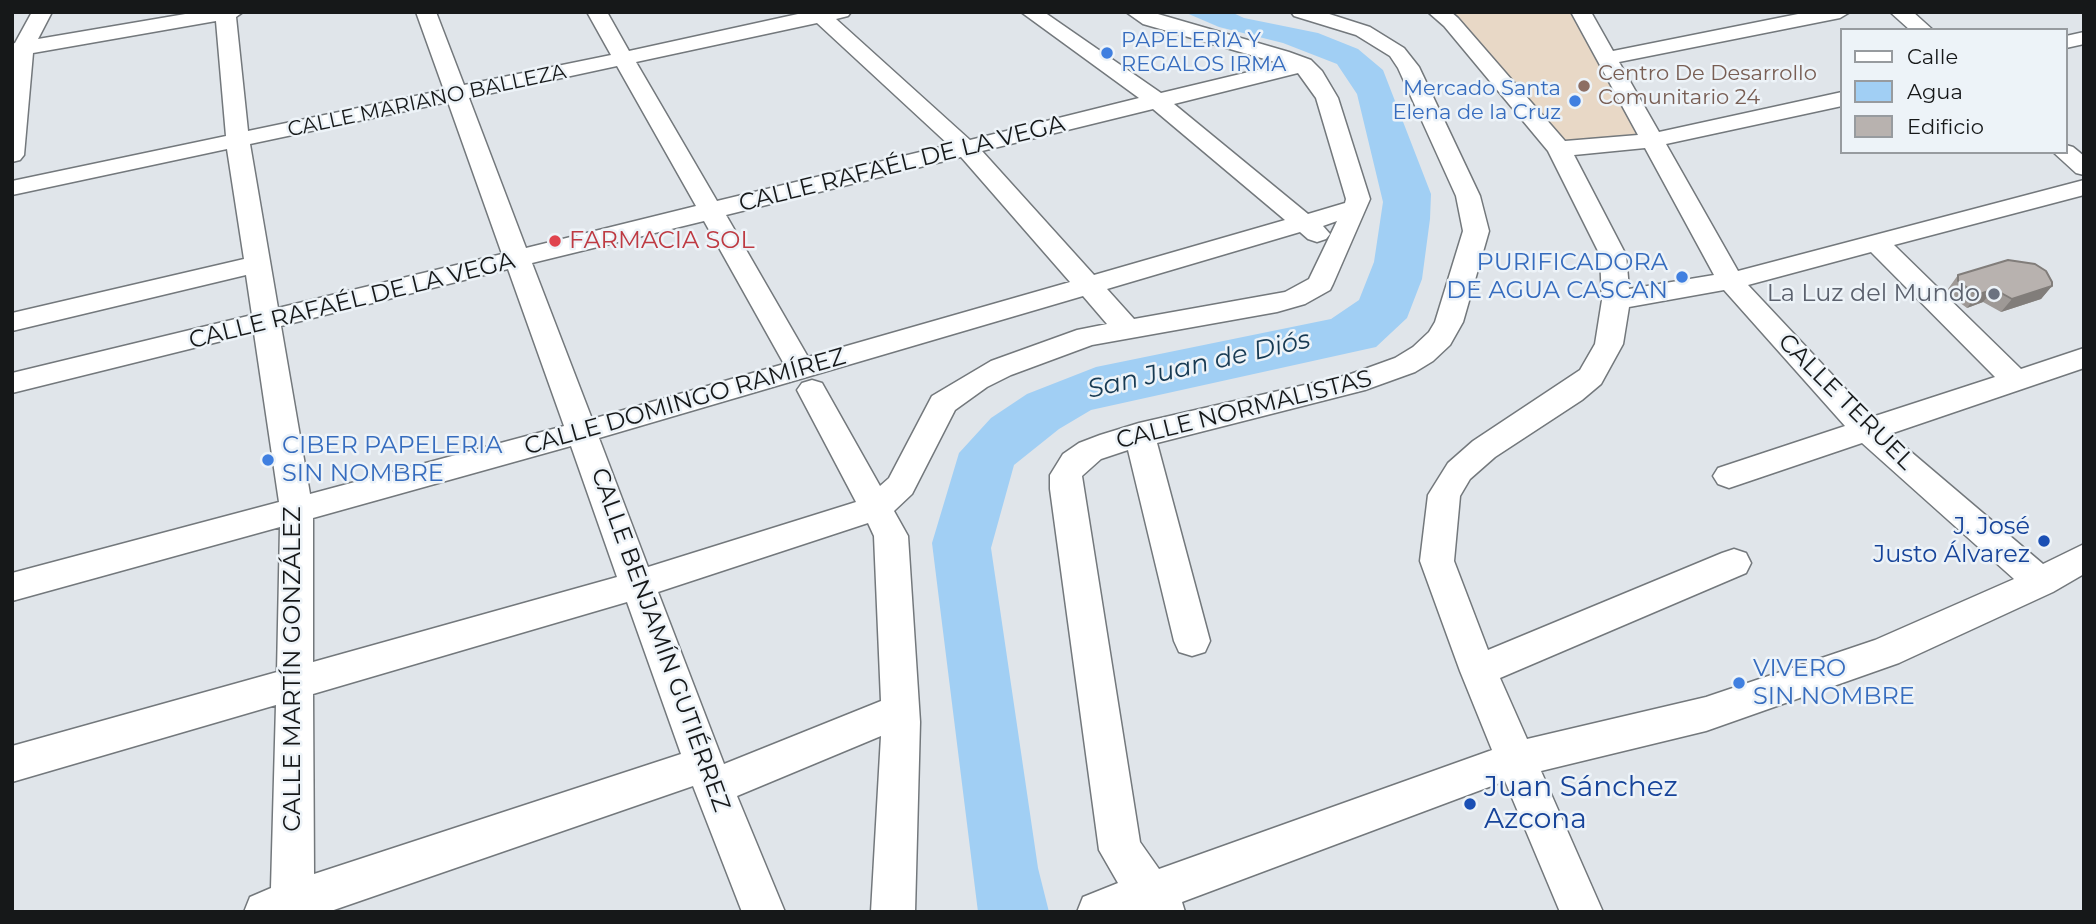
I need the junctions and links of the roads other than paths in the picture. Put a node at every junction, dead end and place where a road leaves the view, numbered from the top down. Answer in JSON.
{"nodes":[{"id":1,"x":42,"y":12,"type":"edge"},
{"id":2,"x":426,"y":12,"type":"edge"},
{"id":3,"x":597,"y":12,"type":"edge"},
{"id":4,"x":1031,"y":12,"type":"edge"},
{"id":5,"x":1136,"y":12,"type":"edge"},
{"id":6,"x":1301,"y":12,"type":"edge"},
{"id":7,"x":1438,"y":12,"type":"edge"},
{"id":8,"x":1581,"y":12,"type":"edge"},
{"id":9,"x":1840,"y":12,"type":"edge"},
{"id":10,"x":1880,"y":12,"type":"edge"},
{"id":11,"x":1900,"y":12,"type":"edge"},
{"id":12,"x":227,"y":13,"type":"edge"},
{"id":13,"x":827,"y":14,"type":"edge"},
{"id":14,"x":1900,"y":28,"type":"edge"},
{"id":15,"x":1920,"y":28,"type":"edge"},
{"id":16,"x":18,"y":49,"type":"edge"},
{"id":17,"x":623,"y":58,"type":"junction"},
{"id":18,"x":1608,"y":58,"type":"junction"},
{"id":19,"x":1303,"y":65,"type":"junction"},
{"id":20,"x":456,"y":94,"type":"junction"},
{"id":21,"x":1840,"y":99,"type":"edge"},
{"id":22,"x":1156,"y":100,"type":"junction"},
{"id":23,"x":14,"y":114,"type":"edge"},
{"id":24,"x":1650,"y":141,"type":"junction"},
{"id":25,"x":238,"y":142,"type":"junction"},
{"id":26,"x":966,"y":148,"type":"junction"},
{"id":27,"x":1559,"y":149,"type":"junction"},
{"id":28,"x":2068,"y":154,"type":"edge"},
{"id":29,"x":12,"y":155,"type":"edge"},
{"id":30,"x":2084,"y":168,"type":"edge"},
{"id":31,"x":2084,"y":187,"type":"edge"},
{"id":32,"x":12,"y":188,"type":"edge"},
{"id":33,"x":1356,"y":208,"type":"junction"},
{"id":34,"x":712,"y":212,"type":"junction"},
{"id":35,"x":1304,"y":223,"type":"junction"},
{"id":36,"x":1877,"y":242,"type":"junction"},
{"id":37,"x":1336,"y":250,"type":"junction"},
{"id":38,"x":519,"y":260,"type":"junction"},
{"id":39,"x":258,"y":264,"type":"junction"},
{"id":40,"x":1730,"y":281,"type":"junction"},
{"id":41,"x":1090,"y":285,"type":"junction"},
{"id":42,"x":1616,"y":300,"type":"junction"},
{"id":43,"x":267,"y":321,"type":"junction"},
{"id":44,"x":12,"y":322,"type":"edge"},
{"id":45,"x":1128,"y":330,"type":"junction"},
{"id":46,"x":2084,"y":358,"type":"edge"},
{"id":47,"x":806,"y":379,"type":"junction"},
{"id":48,"x":2015,"y":380,"type":"junction"},
{"id":49,"x":12,"y":383,"type":"edge"},
{"id":50,"x":1865,"y":429,"type":"junction"},
{"id":51,"x":583,"y":432,"type":"junction"},
{"id":52,"x":1139,"y":434,"type":"junction"},
{"id":53,"x":1729,"y":475,"type":"dead end"},
{"id":54,"x":876,"y":508,"type":"junction"},
{"id":55,"x":297,"y":511,"type":"junction"},
{"id":56,"x":2084,"y":557,"type":"edge"},
{"id":57,"x":1734,"y":563,"type":"dead end"},
{"id":58,"x":2041,"y":582,"type":"junction"},
{"id":59,"x":637,"y":585,"type":"junction"},
{"id":60,"x":12,"y":587,"type":"edge"},
{"id":61,"x":1192,"y":641,"type":"dead end"},
{"id":62,"x":1478,"y":671,"type":"junction"},
{"id":63,"x":295,"y":683,"type":"junction"},
{"id":64,"x":900,"y":711,"type":"junction"},
{"id":65,"x":1516,"y":759,"type":"junction"},
{"id":66,"x":12,"y":764,"type":"edge"},
{"id":67,"x":709,"y":776,"type":"junction"},
{"id":68,"x":1133,"y":905,"type":"edge"},
{"id":69,"x":283,"y":909,"type":"edge"},
{"id":70,"x":764,"y":912,"type":"edge"},
{"id":71,"x":893,"y":912,"type":"edge"},
{"id":72,"x":1582,"y":912,"type":"edge"}],
"edges":[{"from":1,"to":16,"type":"street"},
{"from":2,"to":20,"type":"street","name":"CALLE BENJAMÍN GUTIÉRREZ"},
{"from":3,"to":17,"type":"street"},
{"from":4,"to":22,"type":"street"},
{"from":5,"to":19,"type":"street"},
{"from":6,"to":52,"type":"street","name":"CALLE NORMALISTAS"},
{"from":7,"to":27,"type":"street"},
{"from":8,"to":18,"type":"street","name":"CALLE TERUEL"},
{"from":9,"to":18,"type":"street"},
{"from":10,"to":14,"type":"street"},
{"from":11,"to":15,"type":"street"},
{"from":12,"to":16,"type":"street"},
{"from":12,"to":25,"type":"street","name":"CALLE MARTÍN GONZÁLEZ"},
{"from":13,"to":17,"type":"street","name":"CALLE MARIANO BALLEZA"},
{"from":13,"to":26,"type":"street"},
{"from":16,"to":23,"type":"street"},
{"from":17,"to":20,"type":"street","name":"CALLE MARIANO BALLEZA"},
{"from":17,"to":34,"type":"street"},
{"from":18,"to":24,"type":"street","name":"CALLE TERUEL"},
{"from":19,"to":22,"type":"street","name":"CALLE RAFAÉL DE LA VEGA"},
{"from":19,"to":33,"type":"street"},
{"from":20,"to":25,"type":"street","name":"CALLE MARIANO BALLEZA"},
{"from":20,"to":38,"type":"street","name":"CALLE BENJAMÍN GUTIÉRREZ"},
{"from":21,"to":24,"type":"street"},
{"from":22,"to":26,"type":"street","name":"CALLE RAFAÉL DE LA VEGA"},
{"from":22,"to":35,"type":"street"},
{"from":23,"to":29,"type":"street"},
{"from":24,"to":27,"type":"street"},
{"from":24,"to":40,"type":"street","name":"CALLE TERUEL"},
{"from":25,"to":32,"type":"street","name":"CALLE MARIANO BALLEZA"},
{"from":25,"to":39,"type":"street","name":"CALLE MARTÍN GONZÁLEZ"},
{"from":26,"to":34,"type":"street","name":"CALLE RAFAÉL DE LA VEGA"},
{"from":26,"to":41,"type":"street"},
{"from":27,"to":42,"type":"street"},
{"from":28,"to":30,"type":"street"},
{"from":31,"to":36,"type":"street"},
{"from":33,"to":35,"type":"street","name":"CALLE DOMINGO RAMÍREZ"},
{"from":33,"to":37,"type":"street"},
{"from":34,"to":38,"type":"street","name":"CALLE RAFAÉL DE LA VEGA"},
{"from":34,"to":47,"type":"street"},
{"from":35,"to":37,"type":"street"},
{"from":35,"to":41,"type":"street","name":"CALLE DOMINGO RAMÍREZ"},
{"from":36,"to":40,"type":"street"},
{"from":36,"to":48,"type":"street"},
{"from":37,"to":45,"type":"street"},
{"from":38,"to":43,"type":"street","name":"CALLE RAFAÉL DE LA VEGA"},
{"from":38,"to":51,"type":"street","name":"CALLE BENJAMÍN GUTIÉRREZ"},
{"from":39,"to":43,"type":"street","name":"CALLE MARTÍN GONZÁLEZ"},
{"from":39,"to":44,"type":"street"},
{"from":40,"to":42,"type":"street"},
{"from":40,"to":50,"type":"street","name":"CALLE TERUEL"},
{"from":41,"to":45,"type":"street"},
{"from":41,"to":47,"type":"street","name":"CALLE DOMINGO RAMÍREZ"},
{"from":42,"to":62,"type":"street"},
{"from":43,"to":49,"type":"street","name":"CALLE RAFAÉL DE LA VEGA"},
{"from":43,"to":55,"type":"street","name":"CALLE MARTÍN GONZÁLEZ"},
{"from":45,"to":54,"type":"street"},
{"from":46,"to":48,"type":"street"},
{"from":47,"to":51,"type":"street","name":"CALLE DOMINGO RAMÍREZ"},
{"from":47,"to":54,"type":"street"},
{"from":48,"to":50,"type":"street"},
{"from":50,"to":53,"type":"street"},
{"from":50,"to":58,"type":"street","name":"CALLE TERUEL"},
{"from":51,"to":55,"type":"street","name":"CALLE DOMINGO RAMÍREZ"},
{"from":51,"to":59,"type":"street","name":"CALLE BENJAMÍN GUTIÉRREZ"},
{"from":52,"to":61,"type":"street"},
{"from":52,"to":68,"type":"street","name":"CALLE NORMALISTAS"},
{"from":54,"to":59,"type":"street"},
{"from":54,"to":64,"type":"street"},
{"from":55,"to":60,"type":"street","name":"CALLE DOMINGO RAMÍREZ"},
{"from":55,"to":63,"type":"street","name":"CALLE MARTÍN GONZÁLEZ"},
{"from":56,"to":58,"type":"street"},
{"from":57,"to":62,"type":"street"},
{"from":58,"to":65,"type":"street"},
{"from":59,"to":63,"type":"street"},
{"from":59,"to":67,"type":"street","name":"CALLE BENJAMÍN GUTIÉRREZ"},
{"from":62,"to":65,"type":"street"},
{"from":63,"to":66,"type":"street"},
{"from":63,"to":69,"type":"street","name":"CALLE MARTÍN GONZÁLEZ"},
{"from":64,"to":67,"type":"street"},
{"from":64,"to":71,"type":"street"},
{"from":65,"to":68,"type":"street"},
{"from":65,"to":72,"type":"street"},
{"from":67,"to":69,"type":"street"},
{"from":67,"to":70,"type":"street","name":"CALLE BENJAMÍN GUTIÉRREZ"}]}
